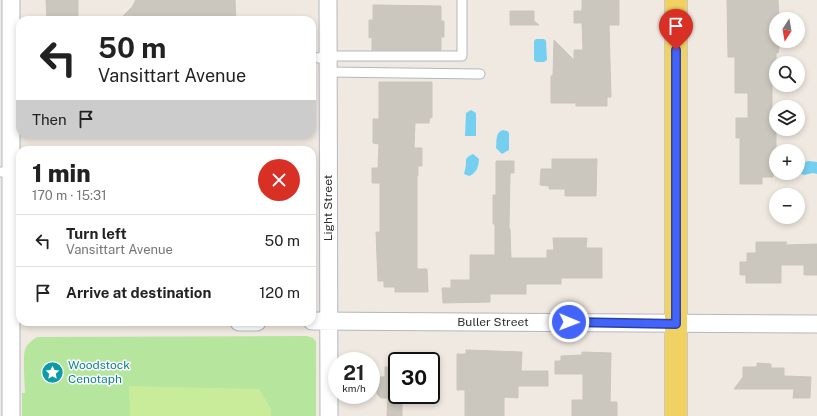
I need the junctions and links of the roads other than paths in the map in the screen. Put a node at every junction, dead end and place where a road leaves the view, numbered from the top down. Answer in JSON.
{"nodes":[{"id":1,"x":11,"y":0,"type":"edge"},
{"id":2,"x":328,"y":0,"type":"edge"},
{"id":3,"x":462,"y":0,"type":"edge"},
{"id":4,"x":676,"y":0,"type":"edge"},
{"id":5,"x":11,"y":61,"type":"edge"},
{"id":6,"x":319,"y":61,"type":"edge"},
{"id":7,"x":480,"y":74,"type":"dead end"},
{"id":8,"x":10,"y":168,"type":"edge"},
{"id":9,"x":5,"y":206,"type":"edge"},
{"id":10,"x":16,"y":272,"type":"edge"},
{"id":11,"x":10,"y":321,"type":"edge"},
{"id":12,"x":316,"y":321,"type":"edge"},
{"id":13,"x":329,"y":321,"type":"junction"},
{"id":14,"x":676,"y":324,"type":"junction"},
{"id":15,"x":817,"y":324,"type":"edge"},
{"id":16,"x":11,"y":416,"type":"edge"},
{"id":17,"x":329,"y":416,"type":"edge"},
{"id":18,"x":676,"y":416,"type":"edge"}],
"edges":[{"from":1,"to":5,"type":"street"},
{"from":2,"to":6,"type":"street","name":"Light Street"},
{"from":3,"to":6,"type":"lane"},
{"from":4,"to":14,"type":"main road"},
{"from":5,"to":8,"type":"street"},
{"from":6,"to":7,"type":"lane"},
{"from":6,"to":13,"type":"street","name":"Light Street"},
{"from":8,"to":9,"type":"street"},
{"from":9,"to":10,"type":"street"},
{"from":10,"to":11,"type":"street"},
{"from":11,"to":16,"type":"street"},
{"from":12,"to":13,"type":"street","name":"Buller Street"},
{"from":13,"to":14,"type":"street","name":"Buller Street"},
{"from":13,"to":17,"type":"street","name":"Light Street"},
{"from":14,"to":15,"type":"street","name":"Buller Street"},
{"from":14,"to":18,"type":"main road"}]}
